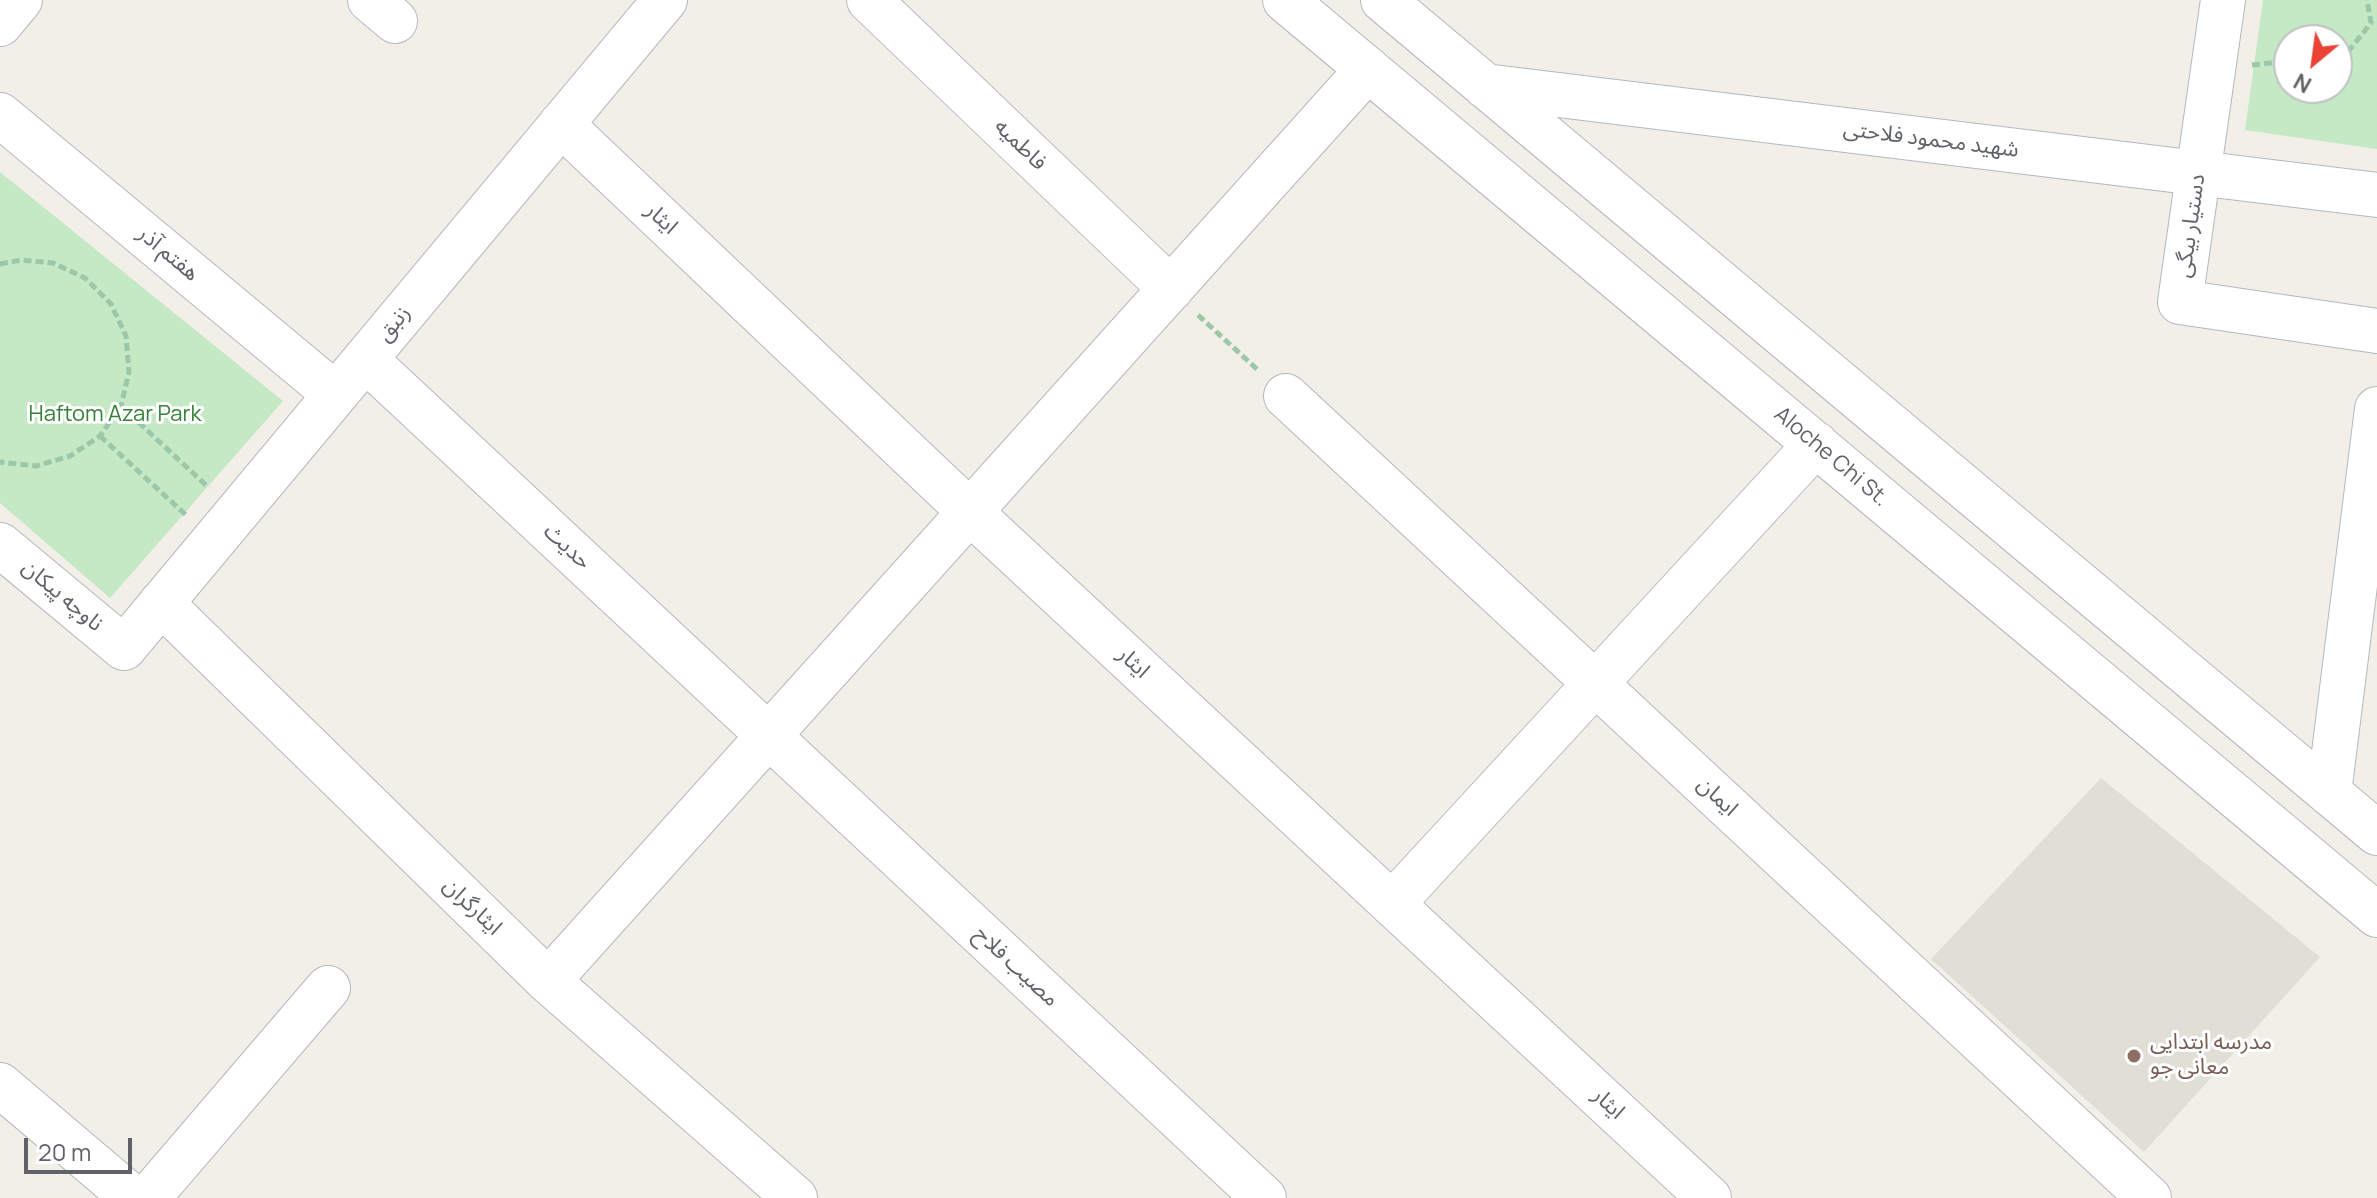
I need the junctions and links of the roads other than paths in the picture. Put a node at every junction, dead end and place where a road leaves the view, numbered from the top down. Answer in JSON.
{"nodes":[{"id":1,"x":20,"y":0,"type":"edge"},
{"id":2,"x":665,"y":0,"type":"edge"},
{"id":3,"x":869,"y":0,"type":"edge"},
{"id":4,"x":1285,"y":0,"type":"edge"},
{"id":5,"x":1383,"y":0,"type":"edge"},
{"id":6,"x":2223,"y":0,"type":"edge"},
{"id":7,"x":0,"y":24,"type":"edge"},
{"id":8,"x":1368,"y":69,"type":"junction"},
{"id":9,"x":1485,"y":86,"type":"junction"},
{"id":10,"x":0,"y":115,"type":"edge"},
{"id":11,"x":561,"y":124,"type":"junction"},
{"id":12,"x":2199,"y":173,"type":"junction"},
{"id":13,"x":2331,"y":189,"type":"junction"},
{"id":14,"x":2377,"y":195,"type":"edge"},
{"id":15,"x":2377,"y":224,"type":"edge"},
{"id":16,"x":1171,"y":289,"type":"junction"},
{"id":17,"x":2377,"y":331,"type":"edge"},
{"id":18,"x":365,"y":359,"type":"junction"},
{"id":19,"x":335,"y":394,"type":"junction"},
{"id":20,"x":1286,"y":396,"type":"road end"},
{"id":21,"x":2377,"y":409,"type":"edge"},
{"id":22,"x":1816,"y":444,"type":"junction"},
{"id":23,"x":970,"y":512,"type":"junction"},
{"id":24,"x":2369,"y":534,"type":"edge"},
{"id":25,"x":8,"y":566,"type":"edge"},
{"id":26,"x":161,"y":603,"type":"junction"},
{"id":27,"x":124,"y":648,"type":"joint"},
{"id":28,"x":1595,"y":684,"type":"junction"},
{"id":29,"x":769,"y":735,"type":"junction"},
{"id":30,"x":2329,"y":793,"type":"junction"},
{"id":31,"x":2377,"y":833,"type":"edge"},
{"id":32,"x":1392,"y":904,"type":"junction"},
{"id":33,"x":2377,"y":915,"type":"edge"},
{"id":34,"x":548,"y":981,"type":"junction"},
{"id":35,"x":328,"y":988,"type":"dead end"},
{"id":36,"x":0,"y":1085,"type":"edge"},
{"id":37,"x":133,"y":1198,"type":"edge"},
{"id":38,"x":148,"y":1198,"type":"edge"},
{"id":39,"x":795,"y":1198,"type":"edge"},
{"id":40,"x":1264,"y":1198,"type":"edge"},
{"id":41,"x":1709,"y":1198,"type":"edge"},
{"id":42,"x":2149,"y":1198,"type":"edge"}],
"edges":[{"from":1,"to":7,"type":"street"},
{"from":2,"to":11,"type":"street","name":"زنبق"},
{"from":3,"to":16,"type":"street","name":"فاطمیه"},
{"from":4,"to":8,"type":"street","name":"Aloche Chi St."},
{"from":5,"to":9,"type":"street"},
{"from":6,"to":12,"type":"street","name":"دستیار بیگی"},
{"from":8,"to":16,"type":"street"},
{"from":8,"to":22,"type":"street","name":"Aloche Chi St."},
{"from":9,"to":12,"type":"street","name":"شهید محمود فلاحتی"},
{"from":9,"to":30,"type":"street"},
{"from":10,"to":19,"type":"street","name":"هفتم آذر"},
{"from":11,"to":18,"type":"street","name":"زنبق"},
{"from":11,"to":23,"type":"street","name":"ایثار"},
{"from":12,"to":13,"type":"street","name":"شهید محمود فلاحتی"},
{"from":12,"to":17,"type":"street","name":"دستیار بیگی"},
{"from":13,"to":14,"type":"street","name":"شهید محمود فلاحتی"},
{"from":13,"to":15,"type":"street"},
{"from":16,"to":23,"type":"street"},
{"from":18,"to":19,"type":"street","name":"زنبق"},
{"from":18,"to":29,"type":"street","name":"حدیث"},
{"from":19,"to":26,"type":"street","name":"زنبق"},
{"from":20,"to":28,"type":"street","name":"ایمان"},
{"from":21,"to":24,"type":"street"},
{"from":22,"to":28,"type":"street"},
{"from":22,"to":33,"type":"street","name":"Aloche Chi St."},
{"from":23,"to":29,"type":"street"},
{"from":23,"to":32,"type":"street","name":"ایثار"},
{"from":24,"to":30,"type":"street"},
{"from":25,"to":27,"type":"street","name":"ناوچه پیکان"},
{"from":26,"to":27,"type":"street","name":"زنبق"},
{"from":26,"to":34,"type":"street","name":"ایثارگران"},
{"from":28,"to":32,"type":"street"},
{"from":28,"to":42,"type":"street","name":"ایمان"},
{"from":29,"to":34,"type":"street"},
{"from":29,"to":40,"type":"street","name":"مصیب فلاح"},
{"from":30,"to":31,"type":"street"},
{"from":32,"to":41,"type":"street","name":"ایثار"},
{"from":34,"to":39,"type":"street","name":"ایثارگران"},
{"from":35,"to":38,"type":"street"},
{"from":36,"to":37,"type":"street"}]}
